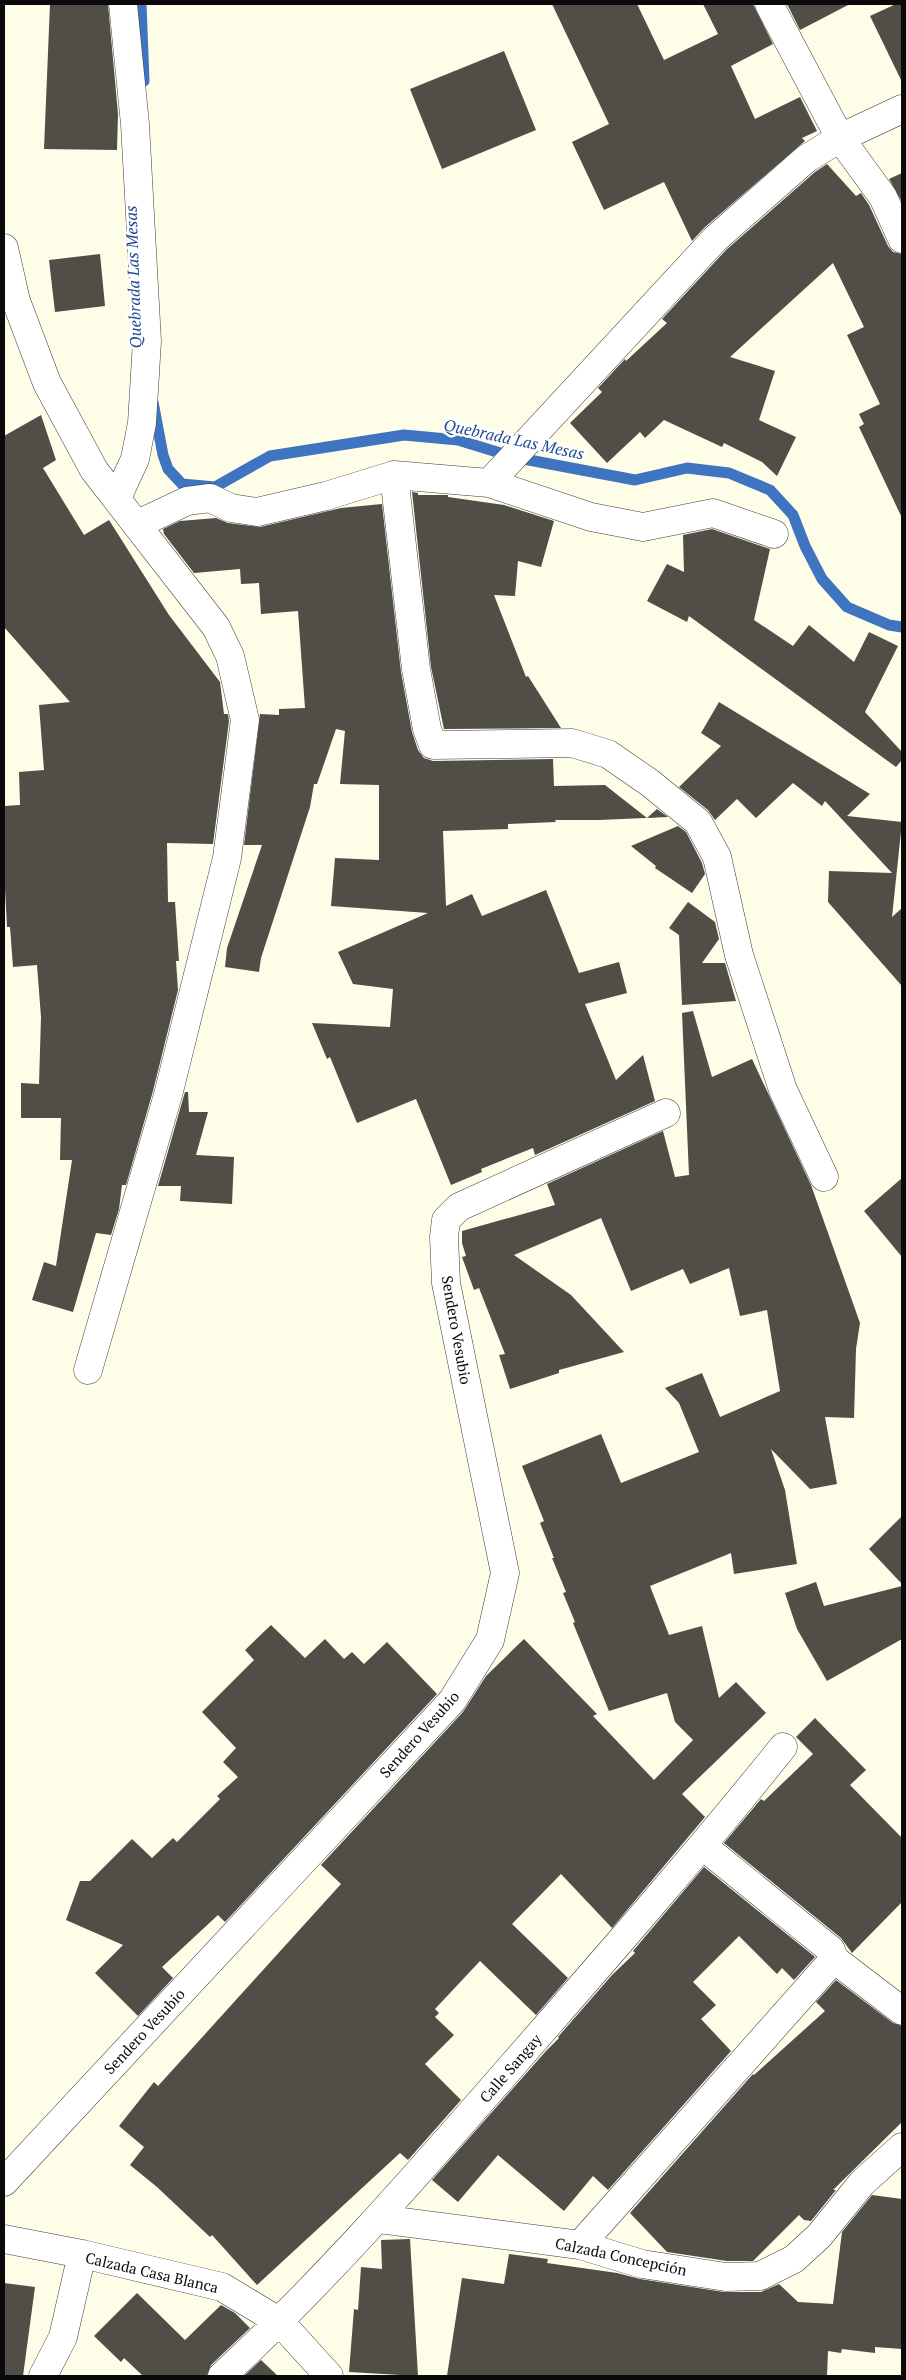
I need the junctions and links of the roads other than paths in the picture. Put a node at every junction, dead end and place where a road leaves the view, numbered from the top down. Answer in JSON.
{"nodes":[{"id":1,"x":122,"y":4,"type":"edge"},
{"id":2,"x":769,"y":4,"type":"edge"},
{"id":3,"x":902,"y":108,"type":"edge"},
{"id":4,"x":840,"y":138,"type":"junction"},
{"id":5,"x":902,"y":239,"type":"edge"},
{"id":6,"x":4,"y":248,"type":"edge"},
{"id":7,"x":394,"y":475,"type":"junction"},
{"id":8,"x":489,"y":483,"type":"junction"},
{"id":9,"x":117,"y":498,"type":"junction"},
{"id":10,"x":138,"y":524,"type":"junction"},
{"id":11,"x":774,"y":534,"type":"dead end"},
{"id":12,"x":666,"y":1113,"type":"dead end"},
{"id":13,"x":824,"y":1177,"type":"dead end"},
{"id":14,"x":88,"y":1370,"type":"dead end"},
{"id":15,"x":783,"y":1747,"type":"dead end"},
{"id":16,"x":703,"y":1846,"type":"junction"},
{"id":17,"x":834,"y":1959,"type":"junction"},
{"id":18,"x":902,"y":2011,"type":"edge"},
{"id":19,"x":902,"y":2147,"type":"edge"},
{"id":20,"x":4,"y":2182,"type":"edge"},
{"id":21,"x":379,"y":2218,"type":"junction"},
{"id":22,"x":4,"y":2239,"type":"edge"},
{"id":23,"x":580,"y":2245,"type":"junction"},
{"id":24,"x":82,"y":2254,"type":"junction"},
{"id":25,"x":280,"y":2322,"type":"junction"},
{"id":26,"x":43,"y":2376,"type":"edge"},
{"id":27,"x":222,"y":2376,"type":"edge"},
{"id":28,"x":329,"y":2376,"type":"edge"}],
"edges":[{"from":1,"to":9,"type":"street"},
{"from":2,"to":4,"type":"street"},
{"from":3,"to":4,"type":"street"},
{"from":4,"to":5,"type":"street"},
{"from":4,"to":8,"type":"street"},
{"from":6,"to":9,"type":"street"},
{"from":7,"to":8,"type":"street"},
{"from":7,"to":10,"type":"street"},
{"from":7,"to":13,"type":"street"},
{"from":8,"to":11,"type":"street"},
{"from":9,"to":10,"type":"street"},
{"from":10,"to":14,"type":"street"},
{"from":12,"to":20,"type":"street","name":"Sendero Vesubio"},
{"from":15,"to":16,"type":"street","name":"Calle Sangay"},
{"from":16,"to":17,"type":"street"},
{"from":16,"to":21,"type":"street","name":"Calle Sangay"},
{"from":17,"to":18,"type":"street"},
{"from":17,"to":23,"type":"street"},
{"from":19,"to":23,"type":"street","name":"Calzada Concepción"},
{"from":21,"to":23,"type":"street","name":"Calzada Concepción"},
{"from":21,"to":25,"type":"street","name":"Calle Sangay"},
{"from":22,"to":24,"type":"street","name":"Calzada Casa Blanca"},
{"from":24,"to":25,"type":"street","name":"Calzada Casa Blanca"},
{"from":24,"to":26,"type":"street"},
{"from":25,"to":27,"type":"street","name":"Calle Sangay"},
{"from":25,"to":28,"type":"street","name":"Calzada Casa Blanca"}]}
